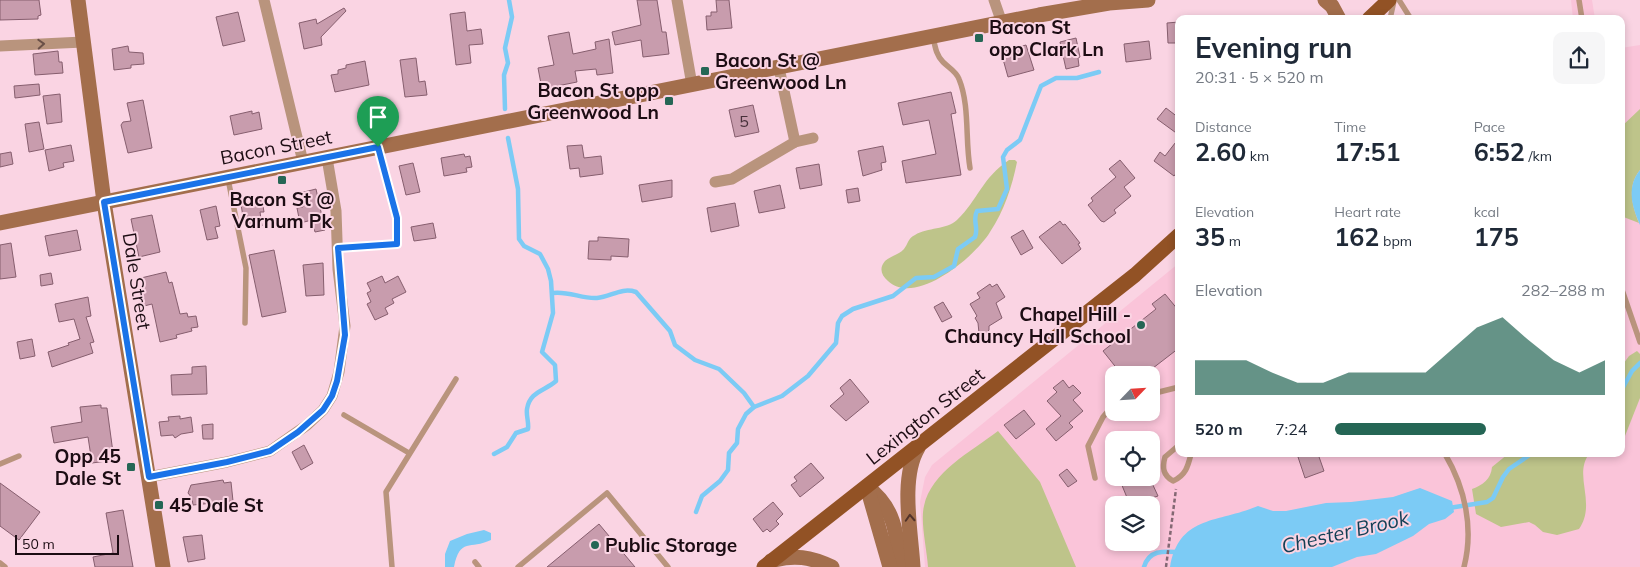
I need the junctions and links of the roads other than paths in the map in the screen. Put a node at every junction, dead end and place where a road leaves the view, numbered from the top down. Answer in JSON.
{"nodes":[{"id":1,"x":78,"y":0,"type":"edge"},
{"id":2,"x":264,"y":0,"type":"edge"},
{"id":3,"x":677,"y":0,"type":"edge"},
{"id":4,"x":994,"y":0,"type":"edge"},
{"id":5,"x":1148,"y":0,"type":"edge"},
{"id":6,"x":1325,"y":0,"type":"edge"},
{"id":7,"x":1390,"y":0,"type":"edge"},
{"id":8,"x":1394,"y":0,"type":"edge"},
{"id":9,"x":1399,"y":0,"type":"edge"},
{"id":10,"x":1579,"y":0,"type":"edge"},
{"id":11,"x":1337,"y":15,"type":"edge"},
{"id":12,"x":1373,"y":15,"type":"edge"},
{"id":13,"x":1391,"y":15,"type":"edge"},
{"id":14,"x":1409,"y":15,"type":"edge"},
{"id":15,"x":1581,"y":15,"type":"edge"},
{"id":16,"x":1002,"y":22,"type":"junction"},
{"id":17,"x":933,"y":37,"type":"junction"},
{"id":18,"x":83,"y":42,"type":"junction"},
{"id":19,"x":0,"y":46,"type":"edge"},
{"id":20,"x":779,"y":68,"type":"junction"},
{"id":21,"x":692,"y":85,"type":"junction"},
{"id":22,"x":813,"y":138,"type":"dead end"},
{"id":23,"x":794,"y":142,"type":"junction"},
{"id":24,"x":378,"y":147,"type":"junction"},
{"id":25,"x":327,"y":158,"type":"junction"},
{"id":26,"x":303,"y":162,"type":"junction"},
{"id":27,"x":970,"y":168,"type":"dead end"},
{"id":28,"x":228,"y":177,"type":"junction"},
{"id":29,"x":715,"y":182,"type":"dead end"},
{"id":30,"x":104,"y":202,"type":"junction"},
{"id":31,"x":0,"y":223,"type":"edge"},
{"id":32,"x":1175,"y":239,"type":"edge"},
{"id":33,"x":338,"y":248,"type":"junction"},
{"id":34,"x":1625,"y":299,"type":"edge"},
{"id":35,"x":245,"y":323,"type":"dead end"},
{"id":36,"x":1640,"y":342,"type":"edge"},
{"id":37,"x":456,"y":378,"type":"dead end"},
{"id":38,"x":1175,"y":389,"type":"edge"},
{"id":39,"x":1160,"y":392,"type":"edge"},
{"id":40,"x":344,"y":415,"type":"dead end"},
{"id":41,"x":1105,"y":415,"type":"edge"},
{"id":42,"x":918,"y":448,"type":"junction"},
{"id":43,"x":1175,"y":448,"type":"edge"},
{"id":44,"x":409,"y":453,"type":"junction"},
{"id":45,"x":19,"y":456,"type":"dead end"},
{"id":46,"x":1190,"y":457,"type":"edge"},
{"id":47,"x":1448,"y":457,"type":"edge"},
{"id":48,"x":0,"y":464,"type":"edge"},
{"id":49,"x":149,"y":477,"type":"junction"},
{"id":50,"x":1095,"y":478,"type":"dead end"},
{"id":51,"x":867,"y":487,"type":"junction"},
{"id":52,"x":0,"y":563,"type":"edge"},
{"id":53,"x":767,"y":564,"type":"edge"},
{"id":54,"x":5,"y":567,"type":"edge"},
{"id":55,"x":163,"y":567,"type":"edge"},
{"id":56,"x":392,"y":567,"type":"edge"},
{"id":57,"x":518,"y":567,"type":"edge"},
{"id":58,"x":668,"y":567,"type":"edge"},
{"id":59,"x":832,"y":567,"type":"edge"},
{"id":60,"x":890,"y":567,"type":"edge"},
{"id":61,"x":900,"y":567,"type":"edge"},
{"id":62,"x":913,"y":567,"type":"edge"},
{"id":63,"x":1464,"y":567,"type":"edge"}],
"edges":[{"from":1,"to":18,"type":"main road","name":"Dale Street"},
{"from":2,"to":26,"type":"street"},
{"from":3,"to":21,"type":"street"},
{"from":4,"to":16,"type":"street"},
{"from":5,"to":16,"type":"main road","name":"Bacon Street"},
{"from":6,"to":11,"type":"main road"},
{"from":7,"to":12,"type":"main road"},
{"from":8,"to":13,"type":"lane"},
{"from":9,"to":14,"type":"lane"},
{"from":10,"to":15,"type":"lane"},
{"from":16,"to":17,"type":"main road","name":"Bacon Street"},
{"from":17,"to":20,"type":"main road","name":"Bacon Street"},
{"from":17,"to":27,"type":"lane"},
{"from":19,"to":18,"type":"street","one_way":true},
{"from":18,"to":30,"type":"main road","name":"Dale Street"},
{"from":20,"to":21,"type":"main road","name":"Bacon Street"},
{"from":20,"to":23,"type":"street"},
{"from":21,"to":24,"type":"main road","name":"Bacon Street"},
{"from":22,"to":23,"type":"street"},
{"from":23,"to":29,"type":"street"},
{"from":24,"to":25,"type":"main road","name":"Bacon Street"},
{"from":24,"to":33,"type":"lane"},
{"from":25,"to":26,"type":"main road","name":"Bacon Street"},
{"from":25,"to":33,"type":"street"},
{"from":26,"to":28,"type":"main road","name":"Bacon Street"},
{"from":28,"to":30,"type":"main road","name":"Bacon Street"},
{"from":28,"to":35,"type":"lane"},
{"from":30,"to":31,"type":"main road","name":"Bacon Street"},
{"from":30,"to":49,"type":"main road","name":"Dale Street"},
{"from":32,"to":42,"type":"main road","name":"Lexington Street"},
{"from":33,"to":49,"type":"street"},
{"from":34,"to":36,"type":"lane"},
{"from":37,"to":44,"type":"lane"},
{"from":38,"to":39,"type":"lane"},
{"from":40,"to":44,"type":"lane"},
{"from":41,"to":50,"type":"lane"},
{"from":42,"to":51,"type":"main road","name":"Lexington Street"},
{"from":62,"to":42,"type":"main road","one_way":true},
{"from":43,"to":46,"type":"lane"},
{"from":44,"to":56,"type":"lane"},
{"from":45,"to":48,"type":"lane"},
{"from":47,"to":63,"type":"lane"},
{"from":49,"to":55,"type":"main road","name":"Dale Street"},
{"from":51,"to":53,"type":"main road","name":"Lexington Street"},
{"from":51,"to":60,"type":"main road"},
{"from":51,"to":61,"type":"main road"},
{"from":52,"to":54,"type":"lane"},
{"from":53,"to":59,"type":"main road"},
{"from":57,"to":58,"type":"lane"}]}
